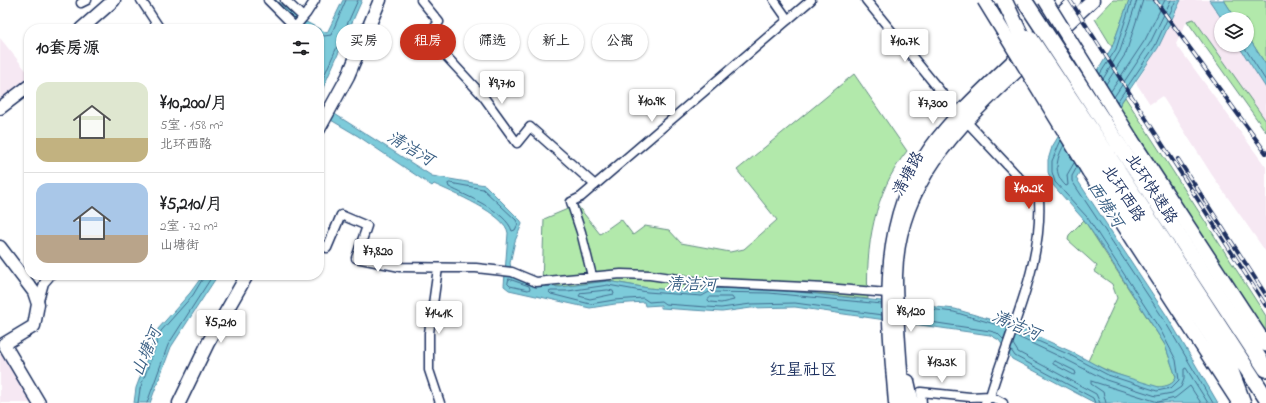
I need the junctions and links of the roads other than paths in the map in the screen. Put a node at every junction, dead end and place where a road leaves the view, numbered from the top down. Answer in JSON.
{"nodes":[{"id":1,"x":114,"y":0,"type":"edge"},
{"id":2,"x":141,"y":0,"type":"edge"},
{"id":3,"x":268,"y":0,"type":"edge"},
{"id":4,"x":285,"y":0,"type":"edge"},
{"id":5,"x":315,"y":0,"type":"edge"},
{"id":6,"x":380,"y":0,"type":"edge"},
{"id":7,"x":422,"y":0,"type":"edge"},
{"id":8,"x":774,"y":0,"type":"edge"},
{"id":9,"x":811,"y":0,"type":"edge"},
{"id":10,"x":866,"y":0,"type":"edge"},
{"id":11,"x":984,"y":0,"type":"edge"},
{"id":12,"x":1005,"y":0,"type":"edge"},
{"id":13,"x":1024,"y":0,"type":"edge"},
{"id":14,"x":1045,"y":0,"type":"edge"},
{"id":15,"x":1075,"y":0,"type":"edge"},
{"id":16,"x":1093,"y":0,"type":"edge"},
{"id":17,"x":303,"y":18,"type":"junction"},
{"id":18,"x":788,"y":20,"type":"junction"},
{"id":19,"x":87,"y":24,"type":"edge"},
{"id":20,"x":157,"y":24,"type":"edge"},
{"id":21,"x":294,"y":24,"type":"edge"},
{"id":22,"x":298,"y":24,"type":"edge"},
{"id":23,"x":24,"y":90,"type":"edge"},
{"id":24,"x":0,"y":108,"type":"edge"},
{"id":25,"x":963,"y":117,"type":"junction"},
{"id":26,"x":324,"y":119,"type":"edge"},
{"id":27,"x":1126,"y":144,"type":"junction"},
{"id":28,"x":1098,"y":165,"type":"junction"},
{"id":29,"x":594,"y":185,"type":"junction"},
{"id":30,"x":324,"y":246,"type":"edge"},
{"id":31,"x":0,"y":247,"type":"edge"},
{"id":32,"x":438,"y":268,"type":"junction"},
{"id":33,"x":592,"y":276,"type":"junction"},
{"id":34,"x":24,"y":279,"type":"edge"},
{"id":35,"x":25,"y":280,"type":"edge"},
{"id":36,"x":47,"y":280,"type":"edge"},
{"id":37,"x":244,"y":280,"type":"edge"},
{"id":38,"x":891,"y":297,"type":"junction"},
{"id":39,"x":38,"y":304,"type":"junction"},
{"id":40,"x":1214,"y":317,"type":"junction"},
{"id":41,"x":895,"y":345,"type":"junction"},
{"id":42,"x":1266,"y":345,"type":"edge"},
{"id":43,"x":1266,"y":369,"type":"edge"},
{"id":44,"x":990,"y":396,"type":"junction"},
{"id":45,"x":1266,"y":398,"type":"edge"},
{"id":46,"x":39,"y":403,"type":"edge"},
{"id":47,"x":179,"y":403,"type":"edge"},
{"id":48,"x":440,"y":403,"type":"edge"},
{"id":49,"x":888,"y":403,"type":"edge"},
{"id":50,"x":895,"y":403,"type":"edge"},
{"id":51,"x":903,"y":403,"type":"edge"},
{"id":52,"x":913,"y":403,"type":"edge"},
{"id":53,"x":922,"y":403,"type":"edge"},
{"id":54,"x":984,"y":403,"type":"edge"},
{"id":55,"x":1003,"y":403,"type":"edge"},
{"id":56,"x":1239,"y":403,"type":"edge"},
{"id":57,"x":1243,"y":403,"type":"edge"},
{"id":58,"x":1260,"y":403,"type":"edge"}],
"edges":[{"from":1,"to":19,"type":"main road"},
{"from":2,"to":20,"type":"street"},
{"from":3,"to":21,"type":"street"},
{"from":4,"to":17,"type":"street"},
{"from":5,"to":17,"type":"street"},
{"from":6,"to":26,"type":"main road"},
{"from":7,"to":29,"type":"street"},
{"from":8,"to":18,"type":"street"},
{"from":9,"to":18,"type":"street"},
{"from":10,"to":25,"type":"street"},
{"from":11,"to":28,"type":"main road","name":"北环西路","bridge":true},
{"from":12,"to":28,"type":"highway","bridge":true},
{"from":13,"to":27,"type":"highway","name":"北环快速路","bridge":true},
{"from":14,"to":27,"type":"main road","bridge":true},
{"from":15,"to":25,"type":"main road","name":"清塘路"},
{"from":16,"to":25,"type":"main road","name":"清塘路"},
{"from":17,"to":22,"type":"street"},
{"from":18,"to":29,"type":"street"},
{"from":23,"to":24,"type":"main road"},
{"from":25,"to":38,"type":"main road","name":"清塘路"},
{"from":25,"to":44,"type":"street"},
{"from":27,"to":42,"type":"main road"},
{"from":27,"to":43,"type":"highway","name":"北环快速路"},
{"from":28,"to":40,"type":"highway","name":"北环快速路"},
{"from":28,"to":56,"type":"main road","name":"北环西路"},
{"from":28,"to":57,"type":"highway"},
{"from":29,"to":33,"type":"street"},
{"from":30,"to":32,"type":"street"},
{"from":31,"to":34,"type":"main road"},
{"from":32,"to":33,"type":"street"},
{"from":32,"to":48,"type":"street"},
{"from":33,"to":38,"type":"street"},
{"from":35,"to":39,"type":"main road"},
{"from":36,"to":39,"type":"street"},
{"from":37,"to":47,"type":"main road"},
{"from":38,"to":41,"type":"main road","name":"清塘路"},
{"from":39,"to":46,"type":"main road"},
{"from":40,"to":45,"type":"highway","name":"北环快速路"},
{"from":40,"to":58,"type":"highway"},
{"from":41,"to":49,"type":"main road"},
{"from":41,"to":50,"type":"main road","name":"清塘路"},
{"from":41,"to":51,"type":"main road","name":"清塘路"},
{"from":41,"to":52,"type":"main road"},
{"from":44,"to":53,"type":"street"},
{"from":44,"to":54,"type":"street"},
{"from":44,"to":55,"type":"street"}]}
